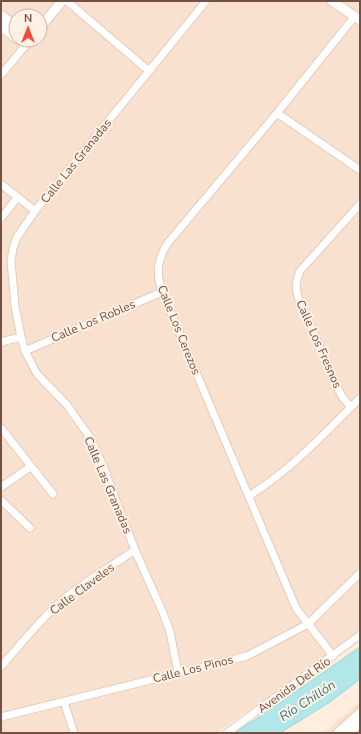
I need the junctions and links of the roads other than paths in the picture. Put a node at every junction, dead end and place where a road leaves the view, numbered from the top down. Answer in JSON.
{"nodes":[{"id":1,"x":62,"y":1,"type":"edge"},
{"id":2,"x":67,"y":1,"type":"edge"},
{"id":3,"x":206,"y":1,"type":"edge"},
{"id":4,"x":332,"y":1,"type":"edge"},
{"id":5,"x":48,"y":18,"type":"edge"},
{"id":6,"x":357,"y":18,"type":"edge"},
{"id":7,"x":21,"y":48,"type":"edge"},
{"id":8,"x":149,"y":71,"type":"junction"},
{"id":9,"x":1,"y":75,"type":"edge"},
{"id":10,"x":277,"y":112,"type":"junction"},
{"id":11,"x":360,"y":170,"type":"edge"},
{"id":12,"x":1,"y":184,"type":"edge"},
{"id":13,"x":18,"y":197,"type":"junction"},
{"id":14,"x":360,"y":204,"type":"edge"},
{"id":15,"x":35,"y":211,"type":"junction"},
{"id":16,"x":1,"y":218,"type":"edge"},
{"id":17,"x":162,"y":292,"type":"junction"},
{"id":18,"x":21,"y":337,"type":"junction"},
{"id":19,"x":1,"y":342,"type":"edge"},
{"id":20,"x":25,"y":351,"type":"junction"},
{"id":21,"x":360,"y":398,"type":"edge"},
{"id":22,"x":351,"y":407,"type":"junction"},
{"id":23,"x":1,"y":428,"type":"edge"},
{"id":24,"x":30,"y":468,"type":"junction"},
{"id":25,"x":1,"y":487,"type":"edge"},
{"id":26,"x":53,"y":494,"type":"dead end"},
{"id":27,"x":249,"y":496,"type":"junction"},
{"id":28,"x":1,"y":500,"type":"edge"},
{"id":29,"x":30,"y":528,"type":"dead end"},
{"id":30,"x":135,"y":550,"type":"junction"},
{"id":31,"x":360,"y":573,"type":"edge"},
{"id":32,"x":308,"y":624,"type":"junction"},
{"id":33,"x":360,"y":635,"type":"edge"},
{"id":34,"x":333,"y":656,"type":"junction"},
{"id":35,"x":1,"y":667,"type":"edge"},
{"id":36,"x":178,"y":672,"type":"junction"},
{"id":37,"x":64,"y":702,"type":"junction"},
{"id":38,"x":360,"y":713,"type":"edge"},
{"id":39,"x":1,"y":717,"type":"edge"},
{"id":40,"x":360,"y":723,"type":"edge"},
{"id":41,"x":74,"y":733,"type":"edge"},
{"id":42,"x":227,"y":733,"type":"edge"},
{"id":43,"x":338,"y":733,"type":"edge"},
{"id":44,"x":348,"y":733,"type":"edge"}],
"edges":[{"from":1,"to":5,"type":"street"},
{"from":2,"to":8,"type":"street"},
{"from":3,"to":8,"type":"street","name":"Calle Las Granadas"},
{"from":4,"to":6,"type":"street"},
{"from":6,"to":10,"type":"street","name":"Calle Los Cerezos"},
{"from":7,"to":9,"type":"street"},
{"from":8,"to":15,"type":"street","name":"Calle Las Granadas"},
{"from":10,"to":11,"type":"street"},
{"from":10,"to":17,"type":"street","name":"Calle Los Cerezos"},
{"from":12,"to":13,"type":"street"},
{"from":13,"to":15,"type":"street"},
{"from":13,"to":16,"type":"street"},
{"from":14,"to":22,"type":"street","name":"Calle Los Fresnos"},
{"from":15,"to":18,"type":"street","name":"Calle Las Granadas"},
{"from":17,"to":20,"type":"street","name":"Calle Los Robles"},
{"from":17,"to":27,"type":"street","name":"Calle Los Cerezos"},
{"from":18,"to":19,"type":"street"},
{"from":18,"to":20,"type":"street","name":"Calle Las Granadas"},
{"from":20,"to":30,"type":"street","name":"Calle Las Granadas"},
{"from":21,"to":22,"type":"street"},
{"from":22,"to":27,"type":"street"},
{"from":23,"to":24,"type":"street"},
{"from":24,"to":25,"type":"street"},
{"from":24,"to":26,"type":"street"},
{"from":27,"to":32,"type":"street","name":"Calle Los Cerezos"},
{"from":28,"to":29,"type":"street"},
{"from":30,"to":35,"type":"street","name":"Calle Claveles"},
{"from":30,"to":36,"type":"street","name":"Calle Las Granadas"},
{"from":31,"to":32,"type":"street","name":"Calle Los Pinos"},
{"from":32,"to":34,"type":"street","name":"Calle Los Cerezos"},
{"from":32,"to":36,"type":"street","name":"Calle Los Pinos"},
{"from":33,"to":34,"type":"street","name":"Avenida Del Río"},
{"from":34,"to":42,"type":"street","name":"Avenida Del Río"},
{"from":36,"to":37,"type":"street","name":"Calle Los Pinos"},
{"from":37,"to":39,"type":"street","name":"Calle Los Pinos"},
{"from":37,"to":41,"type":"street"},
{"from":38,"to":43,"type":"street"},
{"from":40,"to":44,"type":"street"}]}
